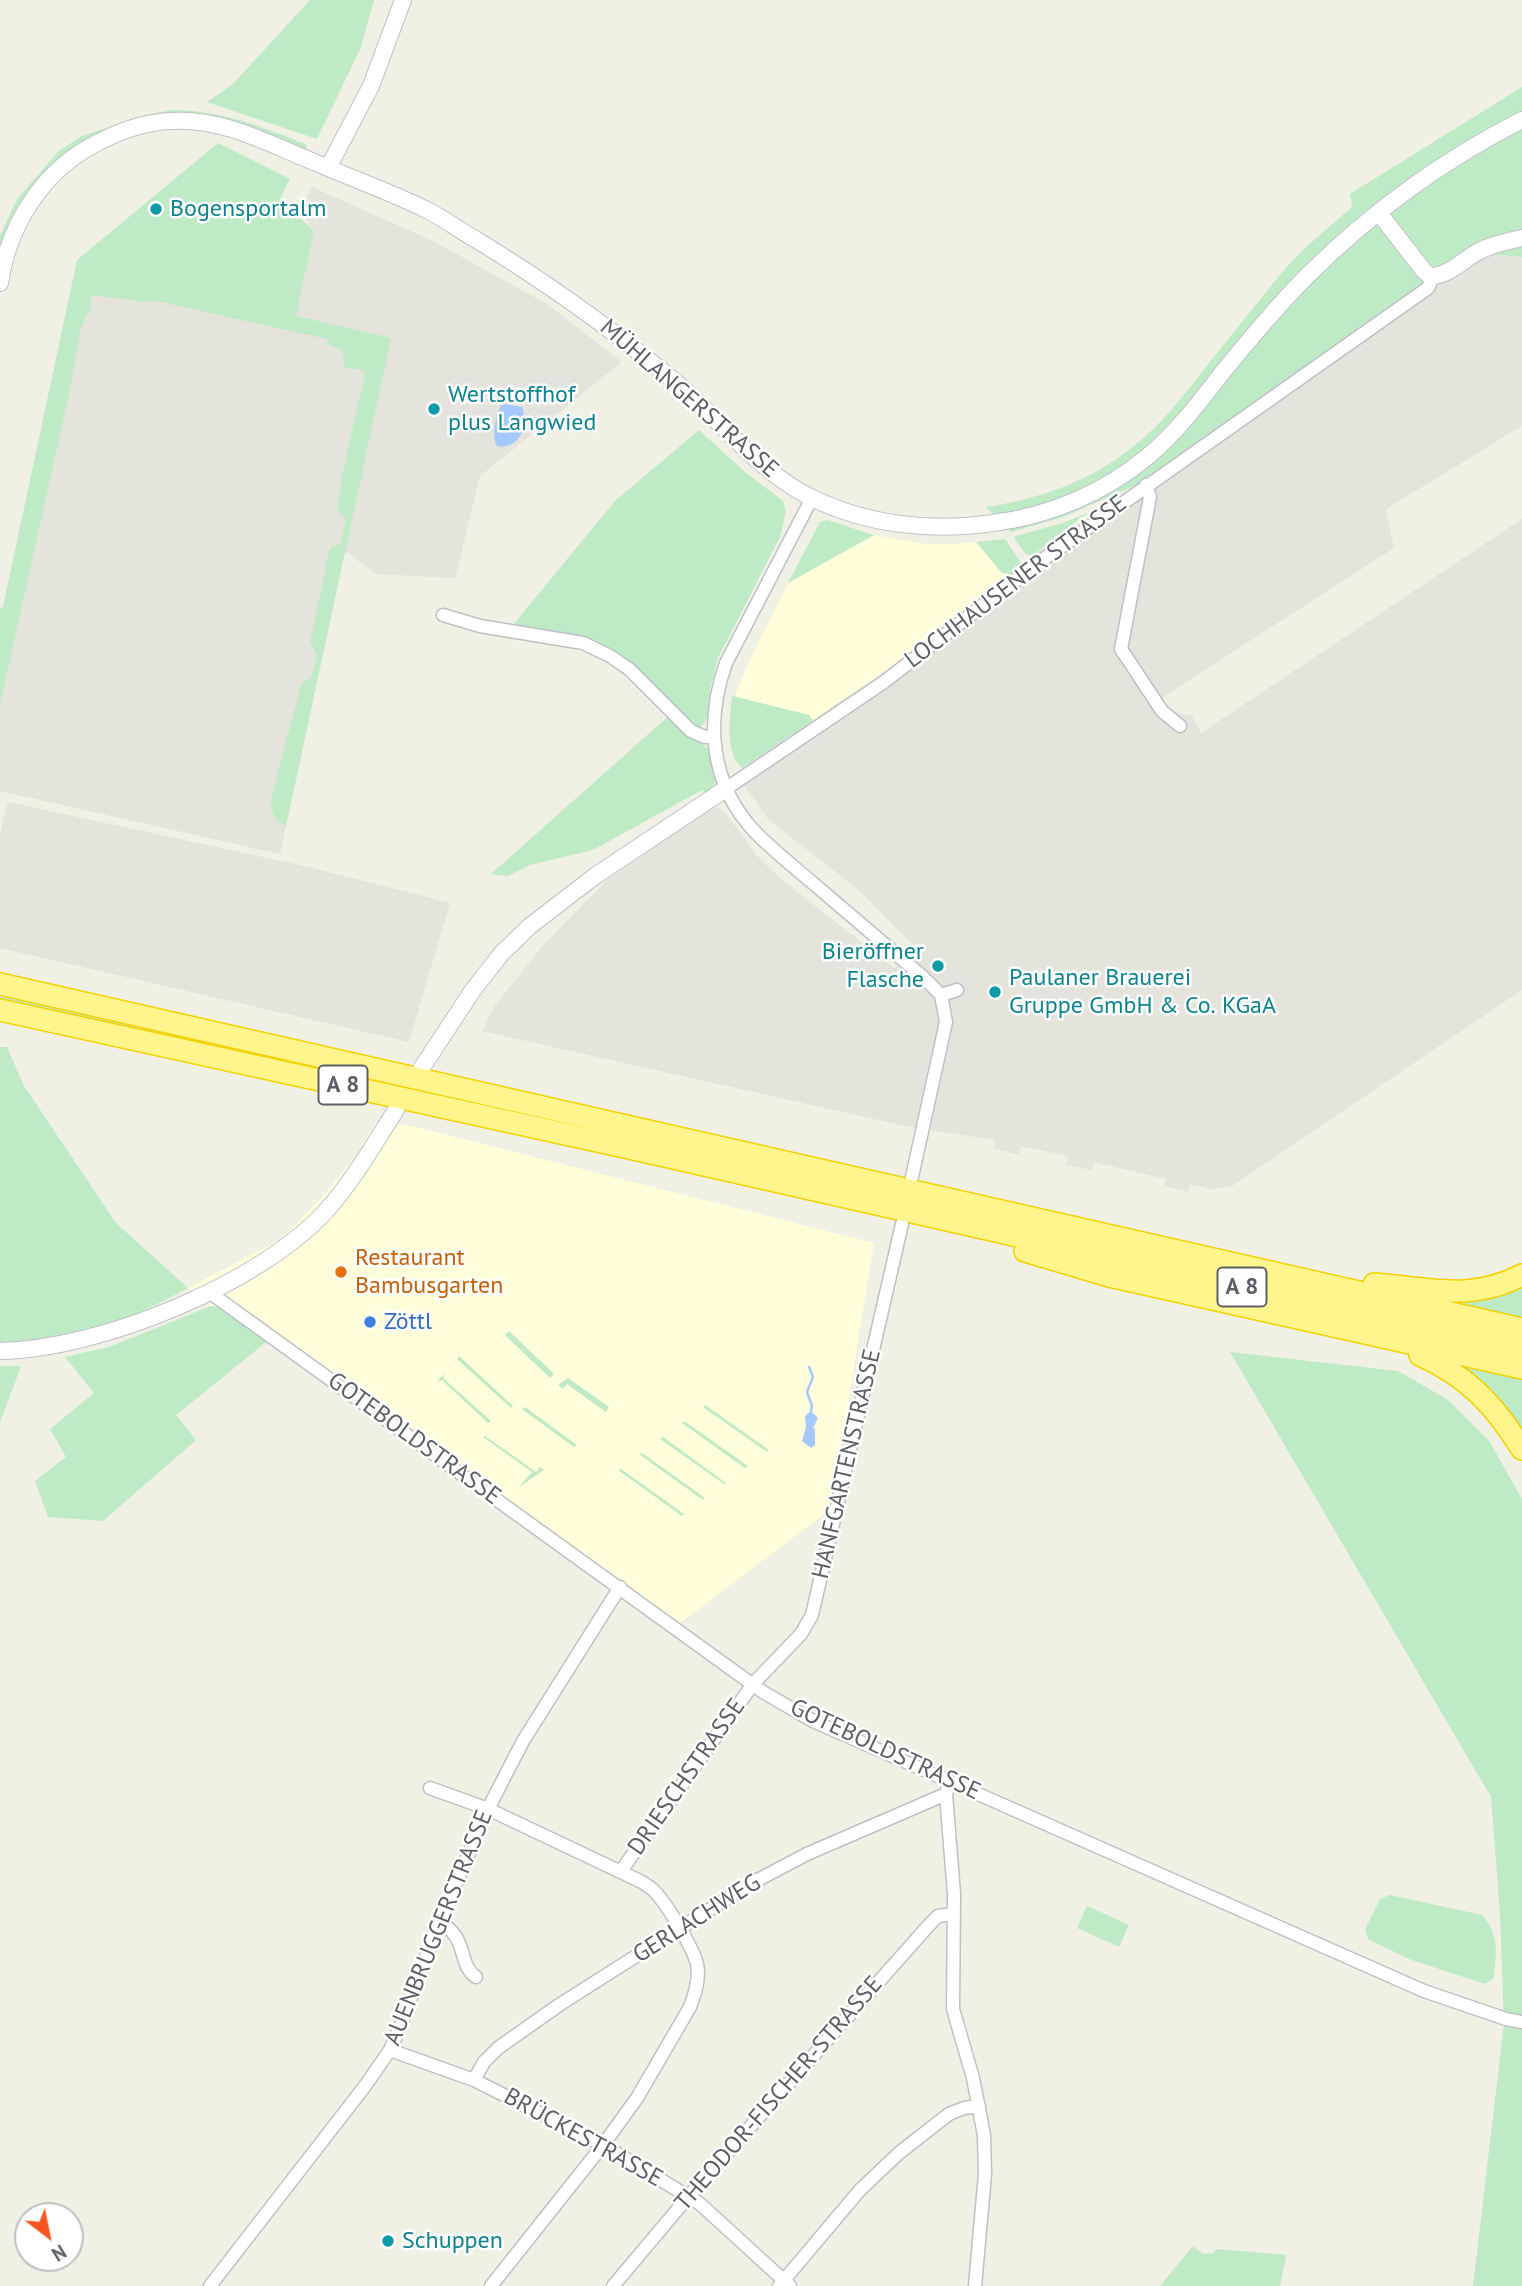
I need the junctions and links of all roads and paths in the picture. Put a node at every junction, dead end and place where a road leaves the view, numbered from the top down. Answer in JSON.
{"nodes":[{"id":1,"x":403,"y":0,"type":"edge"},
{"id":2,"x":1522,"y":120,"type":"edge"},
{"id":3,"x":328,"y":168,"type":"junction"},
{"id":4,"x":1379,"y":213,"type":"junction"},
{"id":5,"x":1522,"y":238,"type":"edge"},
{"id":6,"x":1433,"y":276,"type":"junction"},
{"id":7,"x":0,"y":282,"type":"edge"},
{"id":8,"x":1146,"y":485,"type":"junction"},
{"id":9,"x":812,"y":498,"type":"junction"},
{"id":10,"x":443,"y":615,"type":"dead end"},
{"id":11,"x":1180,"y":726,"type":"dead end"},
{"id":12,"x":713,"y":736,"type":"junction"},
{"id":13,"x":727,"y":788,"type":"junction"},
{"id":14,"x":0,"y":984,"type":"edge"},
{"id":15,"x":957,"y":990,"type":"dead end"},
{"id":16,"x":941,"y":995,"type":"junction"},
{"id":17,"x":0,"y":1010,"type":"edge"},
{"id":18,"x":421,"y":1069,"type":"dead end"},
{"id":19,"x":396,"y":1110,"type":"dead end"},
{"id":20,"x":912,"y":1177,"type":"dead end"},
{"id":21,"x":902,"y":1224,"type":"dead end"},
{"id":22,"x":962,"y":1224,"type":"junction"},
{"id":23,"x":1522,"y":1275,"type":"edge"},
{"id":24,"x":1315,"y":1282,"type":"junction"},
{"id":25,"x":208,"y":1292,"type":"junction"},
{"id":26,"x":1522,"y":1329,"type":"edge"},
{"id":27,"x":1382,"y":1336,"type":"junction"},
{"id":28,"x":1522,"y":1350,"type":"edge"},
{"id":29,"x":0,"y":1352,"type":"edge"},
{"id":30,"x":1522,"y":1368,"type":"edge"},
{"id":31,"x":1522,"y":1449,"type":"edge"},
{"id":32,"x":620,"y":1587,"type":"junction"},
{"id":33,"x":753,"y":1684,"type":"junction"},
{"id":34,"x":951,"y":1781,"type":"junction"},
{"id":35,"x":430,"y":1788,"type":"dead end"},
{"id":36,"x":946,"y":1794,"type":"junction"},
{"id":37,"x":488,"y":1809,"type":"junction"},
{"id":38,"x":621,"y":1871,"type":"junction"},
{"id":39,"x":953,"y":1914,"type":"junction"},
{"id":40,"x":439,"y":1922,"type":"junction"},
{"id":41,"x":680,"y":1930,"type":"junction"},
{"id":42,"x":476,"y":1978,"type":"dead end"},
{"id":43,"x":1522,"y":2022,"type":"edge"},
{"id":44,"x":390,"y":2050,"type":"junction"},
{"id":45,"x":474,"y":2080,"type":"junction"},
{"id":46,"x":979,"y":2106,"type":"junction"},
{"id":47,"x":603,"y":2145,"type":"junction"},
{"id":48,"x":688,"y":2197,"type":"junction"},
{"id":49,"x":784,"y":2284,"type":"edge"},
{"id":50,"x":210,"y":2286,"type":"edge"},
{"id":51,"x":491,"y":2286,"type":"edge"},
{"id":52,"x":613,"y":2286,"type":"edge"},
{"id":53,"x":975,"y":2286,"type":"edge"}],
"edges":[{"from":1,"to":3,"type":"main road"},
{"from":2,"to":4,"type":"main road"},
{"from":3,"to":7,"type":"main road","name":"MÜHLANGERSTRASSE"},
{"from":3,"to":9,"type":"main road","name":"MÜHLANGERSTRASSE"},
{"from":4,"to":6,"type":"main road"},
{"from":4,"to":9,"type":"main road","name":"MÜHLANGERSTRASSE"},
{"from":5,"to":6,"type":"main road"},
{"from":6,"to":8,"type":"street","name":"LOCHHAUSENER STRASSE"},
{"from":8,"to":11,"type":"street"},
{"from":8,"to":13,"type":"street","name":"LOCHHAUSENER STRASSE"},
{"from":9,"to":12,"type":"street"},
{"from":10,"to":12,"type":"street"},
{"from":12,"to":13,"type":"street"},
{"from":13,"to":16,"type":"street"},
{"from":13,"to":18,"type":"main road","name":"LOCHHAUSENER STRASSE"},
{"from":14,"to":24,"type":"highway","number":"A 8"},
{"from":15,"to":16,"type":"street"},
{"from":16,"to":20,"type":"street"},
{"from":17,"to":22,"type":"highway","number":"A 8"},
{"from":19,"to":25,"type":"main road"},
{"from":21,"to":33,"type":"street","name":"HANFGARTENSTRASSE"},
{"from":22,"to":27,"type":"highway"},
{"from":22,"to":28,"type":"highway","number":"A 8"},
{"from":23,"to":24,"type":"highway"},
{"from":24,"to":26,"type":"highway","number":"A 8"},
{"from":25,"to":29,"type":"main road"},
{"from":25,"to":32,"type":"street","name":"GOTEBOLDSTRASSE"},
{"from":27,"to":30,"type":"highway"},
{"from":27,"to":31,"type":"highway"},
{"from":32,"to":33,"type":"street","name":"GOTEBOLDSTRASSE"},
{"from":32,"to":37,"type":"street","name":"AUENBRUGGERSTRASSE"},
{"from":33,"to":34,"type":"street","name":"GOTEBOLDSTRASSE"},
{"from":33,"to":38,"type":"street","name":"DRIESCHSTRASSE"},
{"from":34,"to":36,"type":"street"},
{"from":34,"to":43,"type":"street","name":"GOTEBOLDSTRASSE"},
{"from":35,"to":37,"type":"street"},
{"from":36,"to":39,"type":"street"},
{"from":36,"to":41,"type":"street","name":"GERLACHWEG"},
{"from":37,"to":38,"type":"street"},
{"from":37,"to":40,"type":"street","name":"AUENBRUGGERSTRASSE"},
{"from":38,"to":41,"type":"street"},
{"from":39,"to":46,"type":"street"},
{"from":39,"to":48,"type":"street","name":"THEODOR-FISCHER-STRASSE"},
{"from":40,"to":42,"type":"street"},
{"from":40,"to":44,"type":"street","name":"AUENBRUGGERSTRASSE"},
{"from":41,"to":45,"type":"street","name":"GERLACHWEG"},
{"from":41,"to":47,"type":"street"},
{"from":44,"to":45,"type":"street","name":"BRÜCKESTRASSE"},
{"from":44,"to":50,"type":"street","name":"AUENBRUGGERSTRASSE"},
{"from":45,"to":47,"type":"street","name":"BRÜCKESTRASSE"},
{"from":46,"to":49,"type":"street"},
{"from":46,"to":53,"type":"street"},
{"from":47,"to":48,"type":"street","name":"BRÜCKESTRASSE"},
{"from":47,"to":51,"type":"street"},
{"from":48,"to":49,"type":"street","name":"BRÜCKESTRASSE"},
{"from":48,"to":52,"type":"street","name":"THEODOR-FISCHER-STRASSE"}]}
